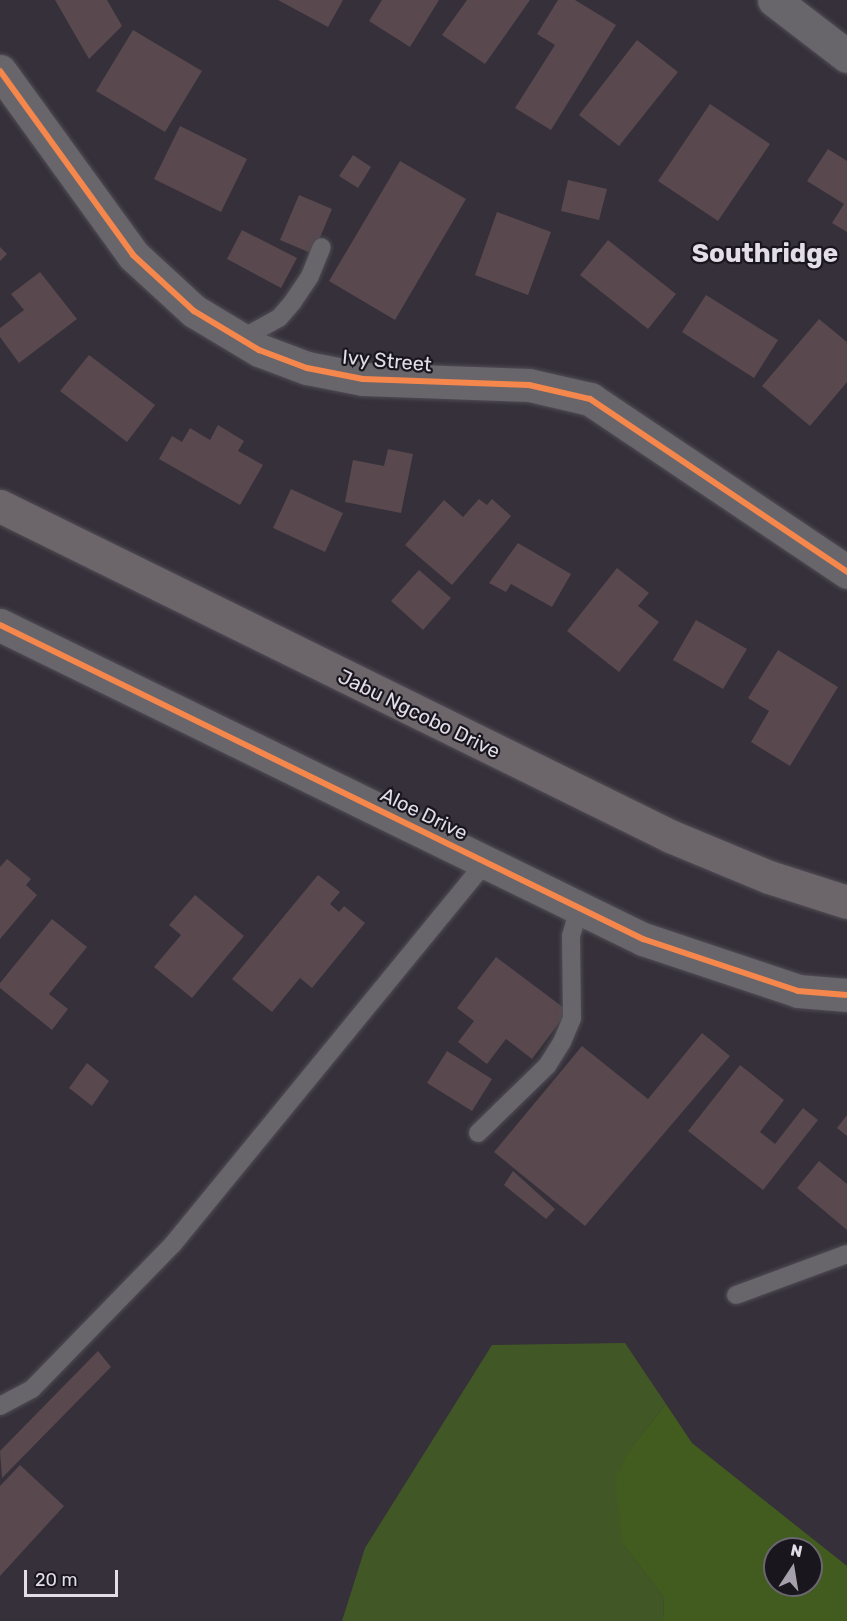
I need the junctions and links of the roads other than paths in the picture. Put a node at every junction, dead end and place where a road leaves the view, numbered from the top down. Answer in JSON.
{"nodes":[{"id":1,"x":774,"y":0,"type":"edge"},
{"id":2,"x":847,"y":56,"type":"edge"},
{"id":3,"x":0,"y":71,"type":"edge"},
{"id":4,"x":322,"y":247,"type":"dead end"},
{"id":5,"x":241,"y":339,"type":"junction"},
{"id":6,"x":0,"y":506,"type":"edge"},
{"id":7,"x":847,"y":572,"type":"edge"},
{"id":8,"x":0,"y":625,"type":"edge"},
{"id":9,"x":486,"y":862,"type":"junction"},
{"id":10,"x":847,"y":902,"type":"edge"},
{"id":11,"x":579,"y":908,"type":"junction"},
{"id":12,"x":847,"y":995,"type":"edge"},
{"id":13,"x":478,"y":1133,"type":"dead end"},
{"id":14,"x":847,"y":1254,"type":"edge"},
{"id":15,"x":736,"y":1295,"type":"dead end"},
{"id":16,"x":0,"y":1406,"type":"edge"}],
"edges":[{"from":1,"to":2,"type":"street"},
{"from":3,"to":5,"type":"street","name":"Ivy Street"},
{"from":4,"to":5,"type":"lane"},
{"from":5,"to":7,"type":"street","name":"Ivy Street"},
{"from":6,"to":10,"type":"main road","name":"Jabu Ngcobo Drive"},
{"from":8,"to":9,"type":"street","name":"Aloe Drive"},
{"from":9,"to":11,"type":"street","name":"Aloe Drive"},
{"from":9,"to":16,"type":"lane"},
{"from":11,"to":12,"type":"street","name":"Aloe Drive"},
{"from":11,"to":13,"type":"lane"},
{"from":14,"to":15,"type":"lane"}]}
